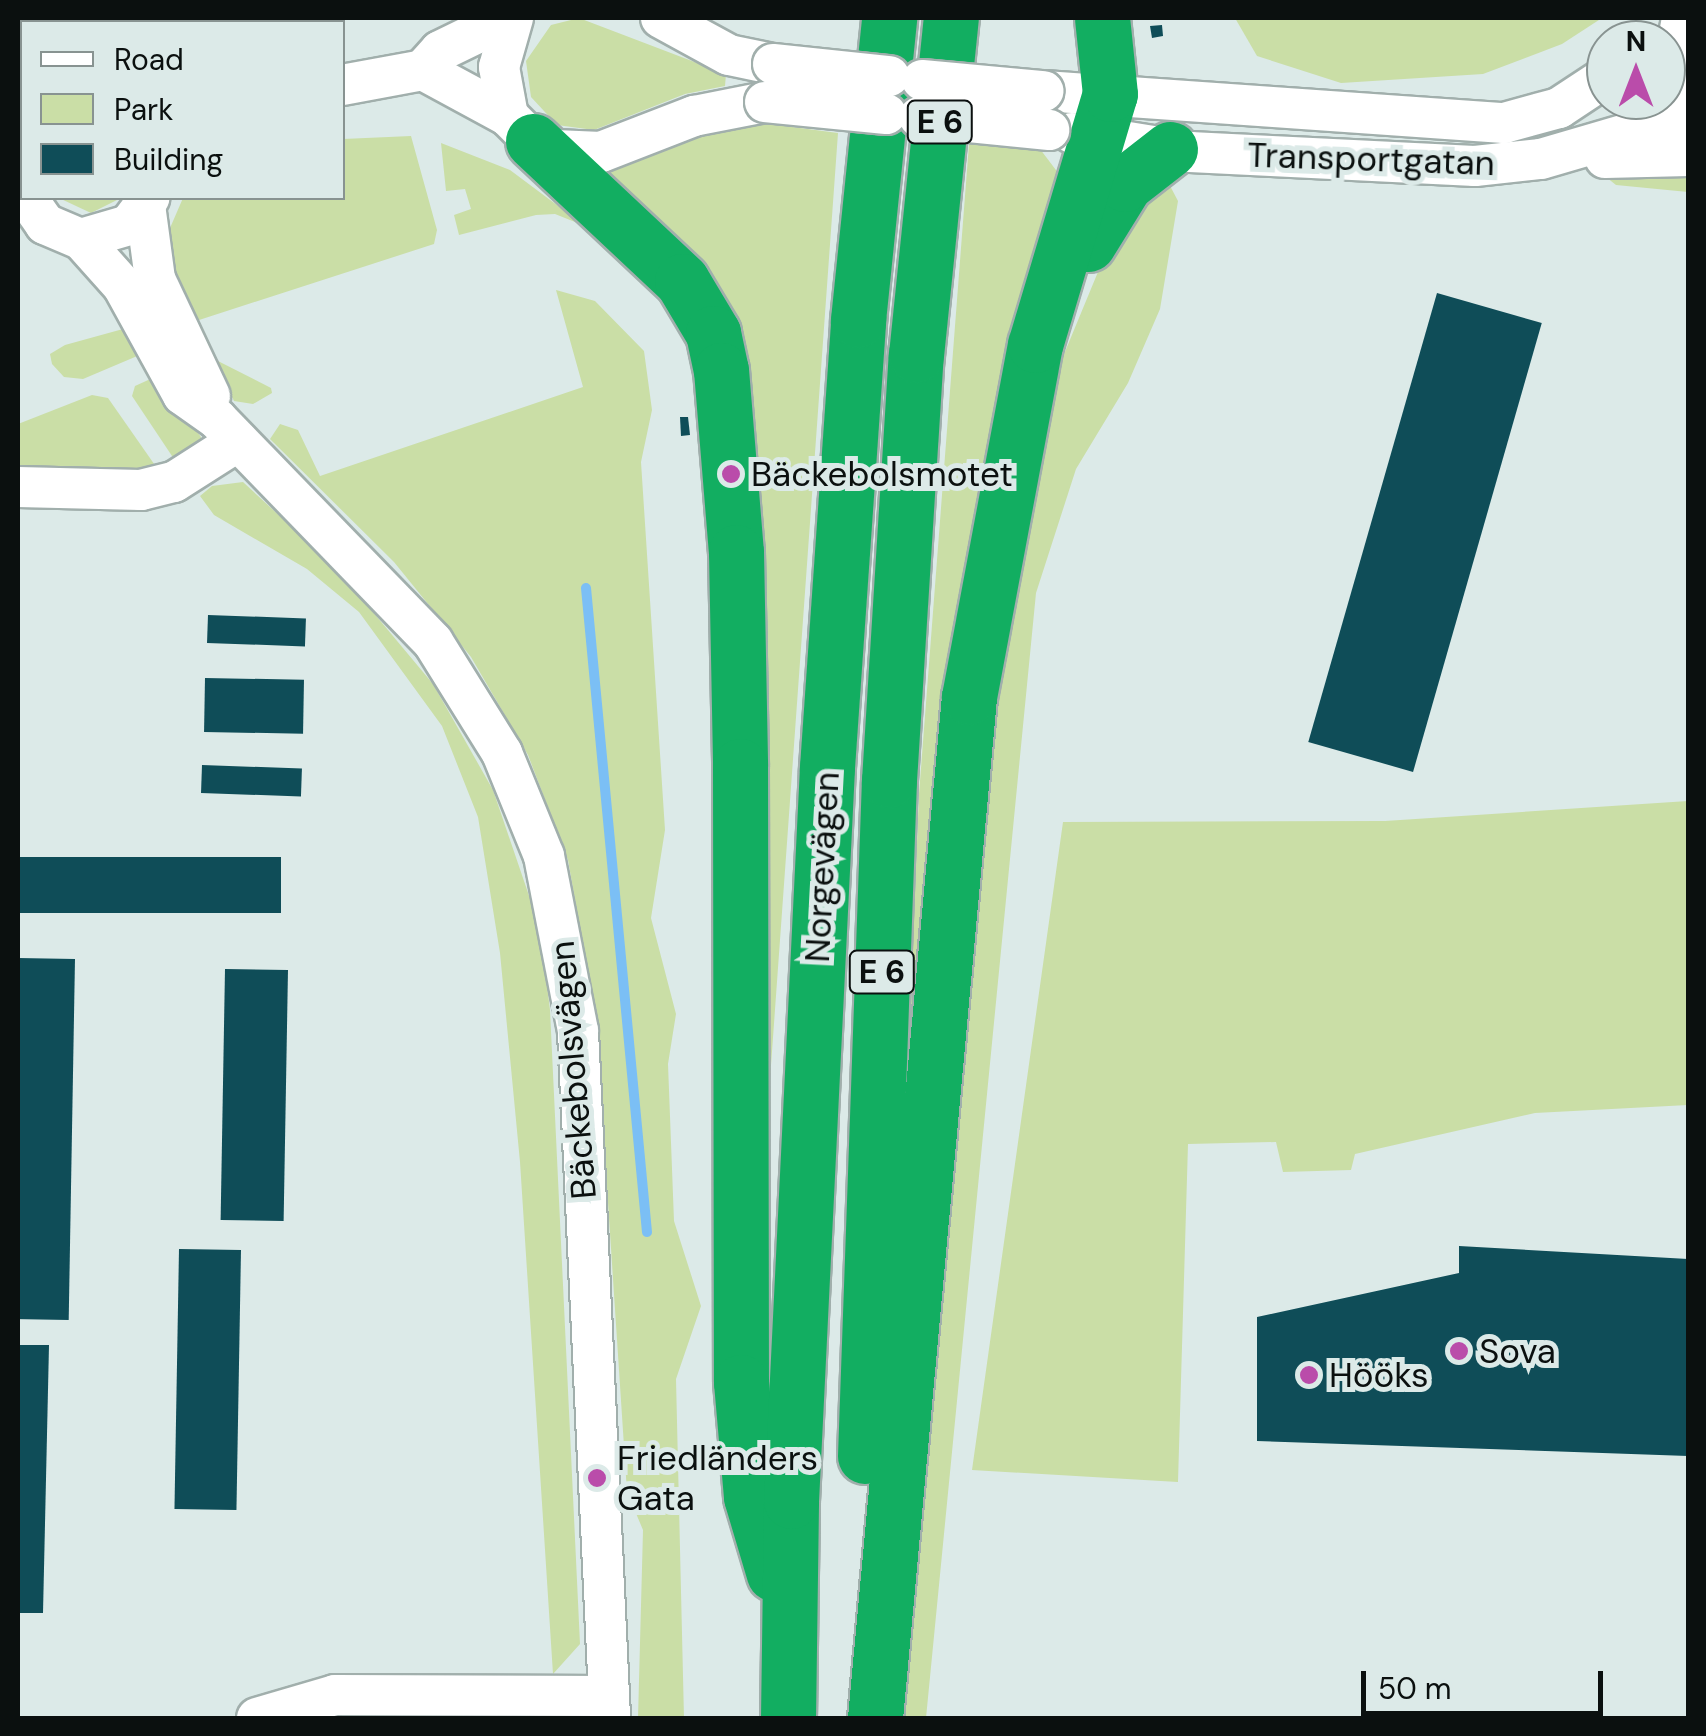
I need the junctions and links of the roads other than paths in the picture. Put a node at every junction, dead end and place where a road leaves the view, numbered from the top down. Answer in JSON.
{"nodes":[{"id":1,"x":511,"y":18,"type":"edge"},
{"id":2,"x":661,"y":18,"type":"edge"},
{"id":3,"x":889,"y":18,"type":"edge"},
{"id":4,"x":951,"y":18,"type":"edge"},
{"id":5,"x":1102,"y":18,"type":"edge"},
{"id":6,"x":1680,"y":18,"type":"edge"},
{"id":7,"x":423,"y":70,"type":"junction"},
{"id":8,"x":1688,"y":82,"type":"edge"},
{"id":9,"x":769,"y":83,"type":"junction"},
{"id":10,"x":345,"y":84,"type":"edge"},
{"id":11,"x":1586,"y":90,"type":"edge"},
{"id":12,"x":1076,"y":113,"type":"junction"},
{"id":13,"x":1688,"y":116,"type":"edge"},
{"id":14,"x":520,"y":129,"type":"junction"},
{"id":15,"x":1170,"y":149,"type":"junction"},
{"id":16,"x":1688,"y":156,"type":"edge"},
{"id":17,"x":1542,"y":159,"type":"junction"},
{"id":18,"x":27,"y":200,"type":"edge"},
{"id":19,"x":147,"y":201,"type":"edge"},
{"id":20,"x":82,"y":239,"type":"junction"},
{"id":21,"x":1024,"y":399,"type":"junction"},
{"id":22,"x":227,"y":430,"type":"junction"},
{"id":23,"x":18,"y":487,"type":"edge"},
{"id":24,"x":790,"y":1628,"type":"junction"},
{"id":25,"x":609,"y":1707,"type":"edge"},
{"id":26,"x":257,"y":1718,"type":"edge"},
{"id":27,"x":788,"y":1718,"type":"edge"},
{"id":28,"x":856,"y":1718,"type":"edge"},
{"id":29,"x":874,"y":1718,"type":"edge"}],
"edges":[{"from":1,"to":7,"type":"street"},
{"from":1,"to":14,"type":"street"},
{"from":2,"to":9,"type":"street"},
{"from":3,"to":24,"type":"highway","name":"Norgevägen","number":"E 6"},
{"from":4,"to":28,"type":"highway","name":"Norgevägen","number":"E 6"},
{"from":5,"to":12,"type":"highway"},
{"from":6,"to":8,"type":"street"},
{"from":7,"to":10,"type":"street"},
{"from":7,"to":14,"type":"street"},
{"from":9,"to":12,"type":"street","bridge":true},
{"from":9,"to":14,"type":"street"},
{"from":11,"to":12,"type":"street","name":"Transportgatan"},
{"from":12,"to":15,"type":"street","name":"Transportgatan"},
{"from":12,"to":21,"type":"highway"},
{"from":13,"to":17,"type":"street","name":"Transportgatan"},
{"from":14,"to":24,"type":"highway"},
{"from":15,"to":17,"type":"street","name":"Transportgatan"},
{"from":15,"to":21,"type":"highway"},
{"from":16,"to":17,"type":"street"},
{"from":18,"to":20,"type":"street","name":"Bäckebolsvägen"},
{"from":19,"to":20,"type":"street"},
{"from":19,"to":22,"type":"street","name":"Bäckebolsvägen"},
{"from":20,"to":22,"type":"street","name":"Bäckebolsvägen"},
{"from":21,"to":29,"type":"highway"},
{"from":22,"to":23,"type":"street"},
{"from":22,"to":25,"type":"street","name":"Bäckebolsvägen"},
{"from":24,"to":27,"type":"highway","name":"Norgevägen","number":"E 6"},
{"from":25,"to":26,"type":"street"}]}
